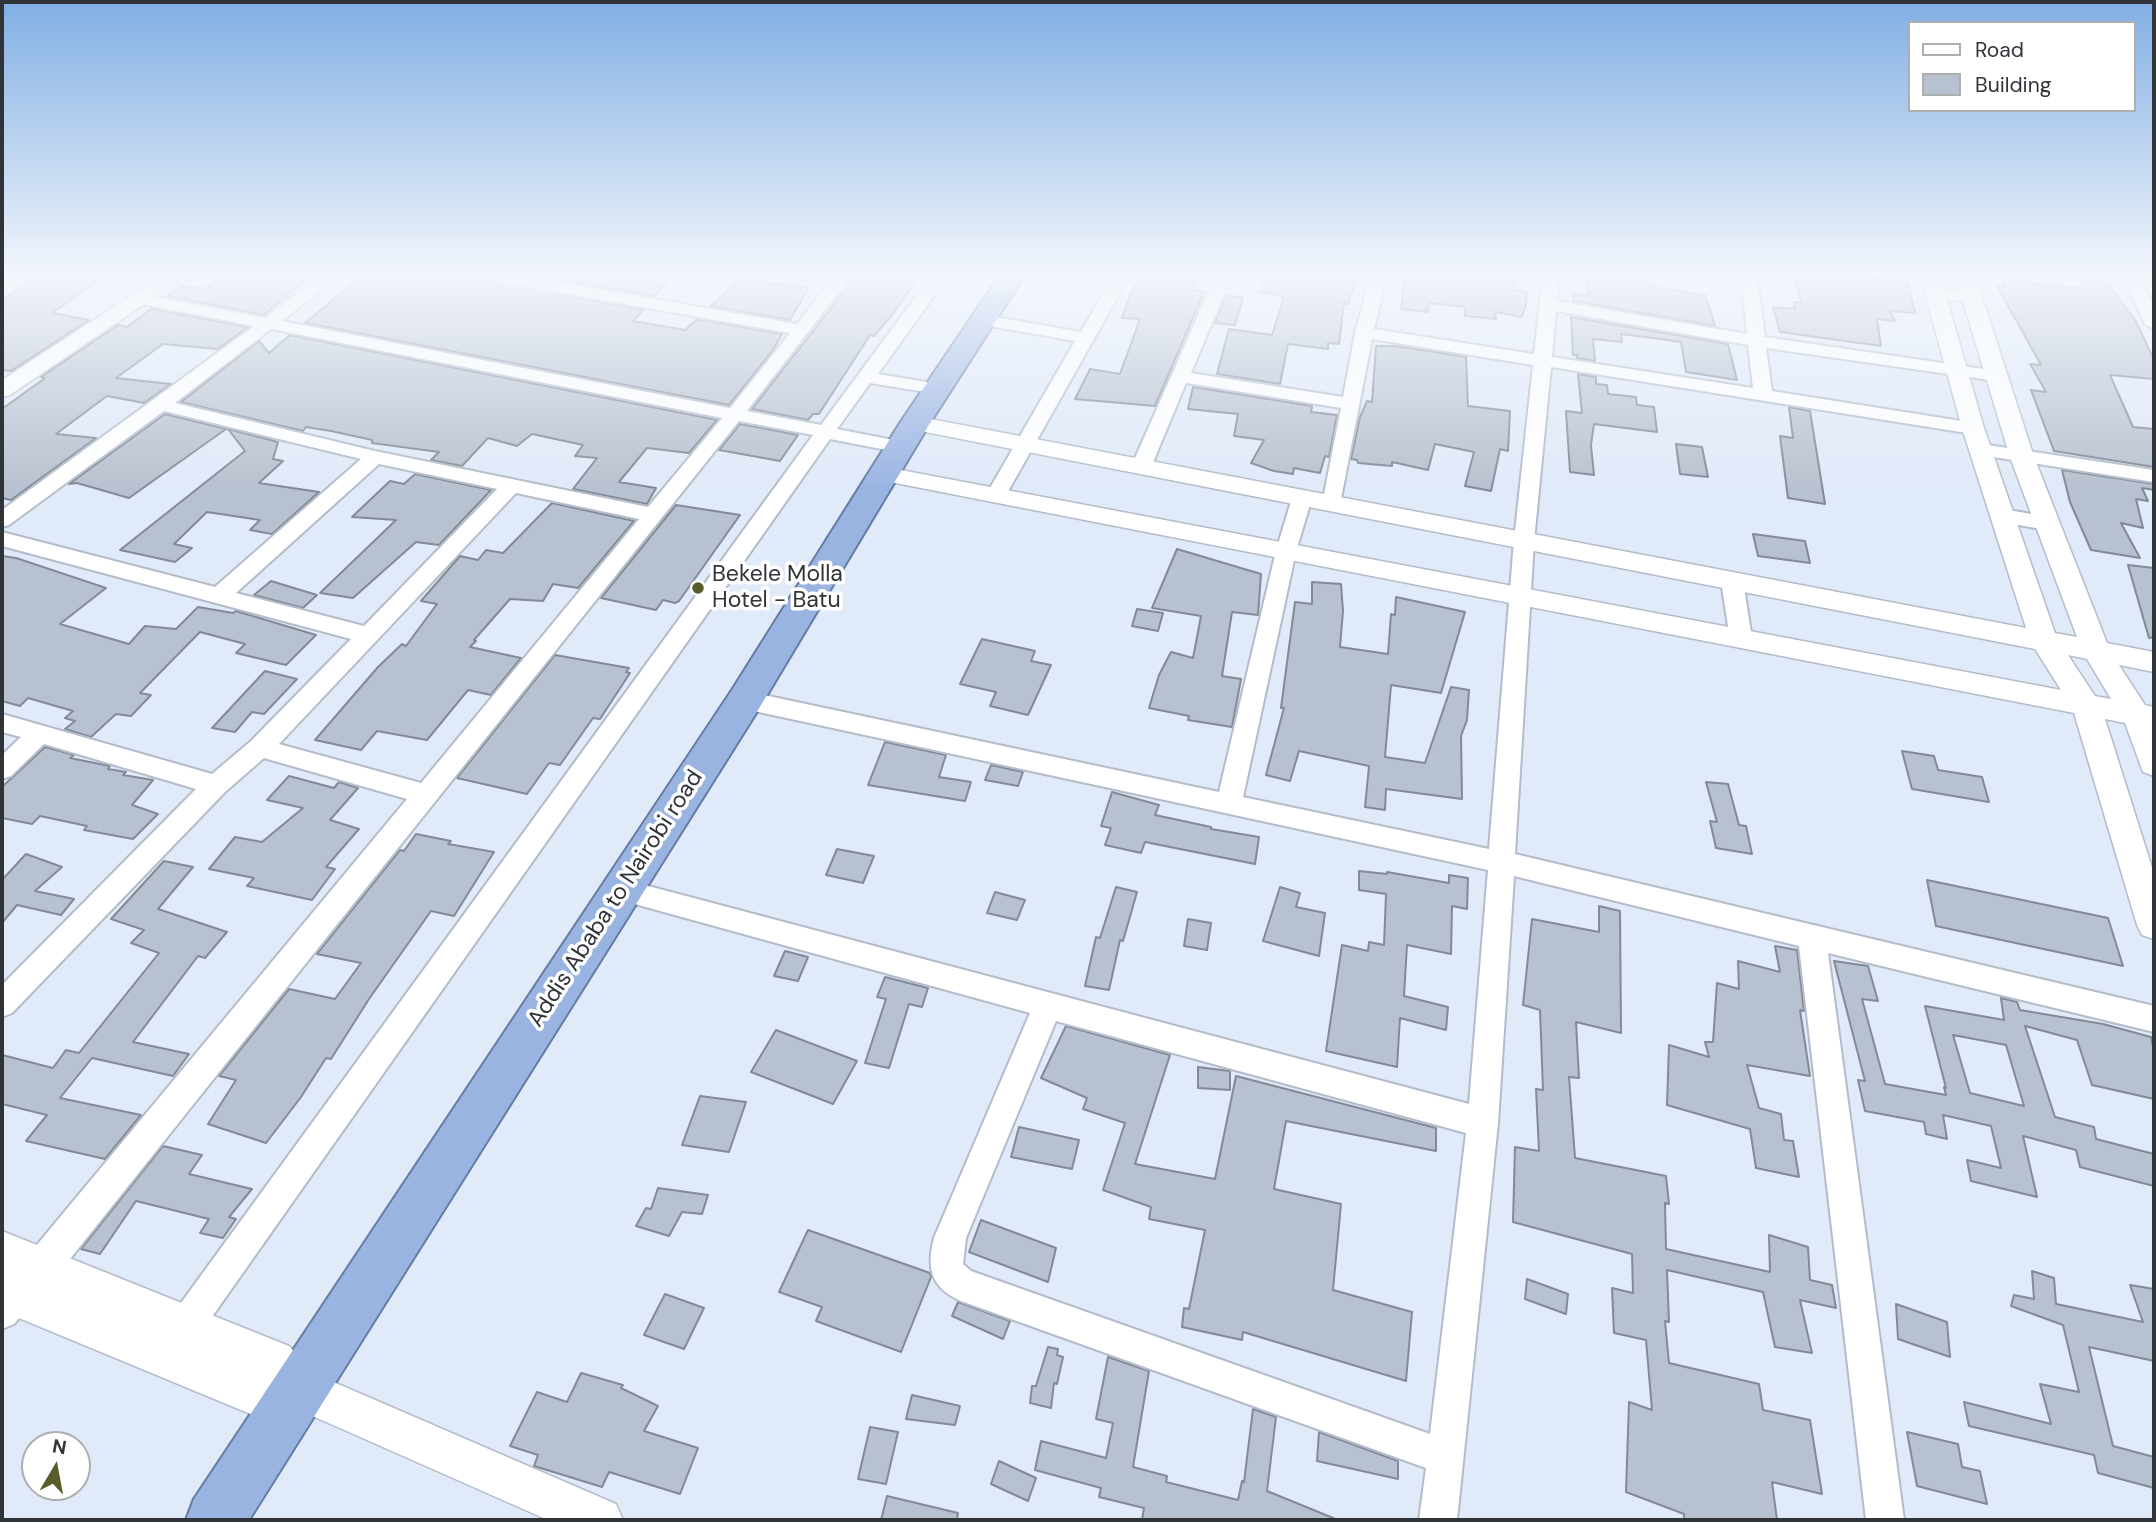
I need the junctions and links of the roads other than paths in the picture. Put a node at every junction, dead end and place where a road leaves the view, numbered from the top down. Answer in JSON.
{"nodes":[{"id":1,"x":70,"y":346,"type":"edge"},
{"id":2,"x":239,"y":346,"type":"edge"},
{"id":3,"x":388,"y":346,"type":"edge"},
{"id":4,"x":789,"y":346,"type":"edge"},
{"id":5,"x":889,"y":346,"type":"edge"},
{"id":6,"x":967,"y":346,"type":"edge"},
{"id":7,"x":1080,"y":346,"type":"edge"},
{"id":8,"x":1193,"y":346,"type":"edge"},
{"id":9,"x":1362,"y":346,"type":"edge"},
{"id":10,"x":1454,"y":346,"type":"edge"},
{"id":11,"x":1544,"y":346,"type":"edge"},
{"id":12,"x":1758,"y":346,"type":"edge"},
{"id":13,"x":1793,"y":346,"type":"edge"},
{"id":14,"x":1950,"y":346,"type":"edge"},
{"id":15,"x":1988,"y":346,"type":"edge"},
{"id":16,"x":1543,"y":359,"type":"junction"},
{"id":17,"x":1956,"y":369,"type":"junction"},
{"id":18,"x":1997,"y":376,"type":"junction"},
{"id":19,"x":866,"y":377,"type":"junction"},
{"id":20,"x":1180,"y":377,"type":"junction"},
{"id":21,"x":2,"y":390,"type":"edge"},
{"id":22,"x":938,"y":390,"type":"junction"},
{"id":23,"x":1763,"y":396,"type":"junction"},
{"id":24,"x":1351,"y":404,"type":"junction"},
{"id":25,"x":161,"y":405,"type":"junction"},
{"id":26,"x":736,"y":413,"type":"junction"},
{"id":27,"x":826,"y":431,"type":"junction"},
{"id":28,"x":1977,"y":439,"type":"junction"},
{"id":29,"x":1024,"y":445,"type":"junction"},
{"id":30,"x":901,"y":448,"type":"junction"},
{"id":31,"x":375,"y":457,"type":"junction"},
{"id":32,"x":2022,"y":457,"type":"junction"},
{"id":33,"x":1141,"y":467,"type":"junction"},
{"id":34,"x":2154,"y":476,"type":"edge"},
{"id":35,"x":511,"y":486,"type":"junction"},
{"id":36,"x":996,"y":495,"type":"junction"},
{"id":37,"x":1302,"y":498,"type":"junction"},
{"id":38,"x":1332,"y":504,"type":"junction"},
{"id":39,"x":653,"y":515,"type":"junction"},
{"id":40,"x":2003,"y":516,"type":"junction"},
{"id":41,"x":2,"y":520,"type":"edge"},
{"id":42,"x":2047,"y":523,"type":"junction"},
{"id":43,"x":2,"y":539,"type":"edge"},
{"id":44,"x":1524,"y":541,"type":"junction"},
{"id":45,"x":1286,"y":551,"type":"junction"},
{"id":46,"x":1732,"y":581,"type":"junction"},
{"id":47,"x":219,"y":596,"type":"junction"},
{"id":48,"x":1521,"y":596,"type":"junction"},
{"id":49,"x":368,"y":635,"type":"junction"},
{"id":50,"x":1741,"y":639,"type":"junction"},
{"id":51,"x":2044,"y":641,"type":"junction"},
{"id":52,"x":2096,"y":651,"type":"junction"},
{"id":53,"x":2154,"y":663,"type":"edge"},
{"id":54,"x":745,"y":700,"type":"junction"},
{"id":55,"x":2086,"y":705,"type":"junction"},
{"id":56,"x":2145,"y":717,"type":"edge"},
{"id":57,"x":2,"y":723,"type":"edge"},
{"id":58,"x":40,"y":734,"type":"junction"},
{"id":59,"x":260,"y":747,"type":"junction"},
{"id":60,"x":2154,"y":764,"type":"edge"},
{"id":61,"x":2,"y":769,"type":"edge"},
{"id":62,"x":216,"y":785,"type":"junction"},
{"id":63,"x":425,"y":794,"type":"junction"},
{"id":64,"x":1229,"y":804,"type":"junction"},
{"id":65,"x":1501,"y":863,"type":"junction"},
{"id":66,"x":622,"y":890,"type":"junction"},
{"id":67,"x":2154,"y":925,"type":"edge"},
{"id":68,"x":1812,"y":937,"type":"junction"},
{"id":69,"x":2,"y":1004,"type":"edge"},
{"id":70,"x":1048,"y":1006,"type":"junction"},
{"id":71,"x":2154,"y":1018,"type":"edge"},
{"id":72,"x":1483,"y":1123,"type":"junction"},
{"id":73,"x":2,"y":1251,"type":"edge"},
{"id":74,"x":15,"y":1292,"type":"edge"},
{"id":75,"x":186,"y":1326,"type":"junction"},
{"id":76,"x":300,"y":1389,"type":"junction"},
{"id":77,"x":1444,"y":1457,"type":"junction"},
{"id":78,"x":215,"y":1520,"type":"edge"},
{"id":79,"x":600,"y":1520,"type":"edge"},
{"id":80,"x":1438,"y":1520,"type":"edge"},
{"id":81,"x":1885,"y":1520,"type":"edge"}],
"edges":[{"from":1,"to":21,"type":"street"},
{"from":2,"to":25,"type":"street"},
{"from":3,"to":26,"type":"street"},
{"from":4,"to":26,"type":"street"},
{"from":5,"to":19,"type":"street"},
{"from":6,"to":22,"type":"highway","name":"Addis Ababa to Nairobi road"},
{"from":7,"to":29,"type":"street"},
{"from":8,"to":20,"type":"street"},
{"from":9,"to":24,"type":"street"},
{"from":10,"to":16,"type":"street"},
{"from":11,"to":16,"type":"street"},
{"from":12,"to":23,"type":"street"},
{"from":13,"to":17,"type":"street"},
{"from":14,"to":17,"type":"street"},
{"from":15,"to":18,"type":"street"},
{"from":16,"to":23,"type":"street"},
{"from":16,"to":44,"type":"street"},
{"from":17,"to":18,"type":"street"},
{"from":17,"to":28,"type":"street"},
{"from":18,"to":32,"type":"street"},
{"from":19,"to":22,"type":"street"},
{"from":19,"to":27,"type":"street"},
{"from":20,"to":24,"type":"street"},
{"from":20,"to":33,"type":"street"},
{"from":22,"to":30,"type":"highway","name":"Addis Ababa to Nairobi road"},
{"from":23,"to":28,"type":"street"},
{"from":24,"to":38,"type":"street"},
{"from":25,"to":31,"type":"street"},
{"from":25,"to":41,"type":"street"},
{"from":26,"to":27,"type":"street"},
{"from":26,"to":39,"type":"street"},
{"from":27,"to":30,"type":"street"},
{"from":27,"to":75,"type":"street"},
{"from":28,"to":32,"type":"street"},
{"from":28,"to":40,"type":"street"},
{"from":29,"to":30,"type":"street"},
{"from":29,"to":33,"type":"street"},
{"from":29,"to":36,"type":"street"},
{"from":30,"to":36,"type":"street"},
{"from":30,"to":54,"type":"highway","name":"Addis Ababa to Nairobi road"},
{"from":31,"to":35,"type":"street"},
{"from":31,"to":47,"type":"street"},
{"from":32,"to":34,"type":"street"},
{"from":32,"to":42,"type":"street"},
{"from":33,"to":37,"type":"street"},
{"from":35,"to":39,"type":"street"},
{"from":35,"to":49,"type":"street"},
{"from":36,"to":45,"type":"street"},
{"from":37,"to":38,"type":"street"},
{"from":37,"to":45,"type":"street"},
{"from":38,"to":44,"type":"street"},
{"from":39,"to":63,"type":"street"},
{"from":40,"to":42,"type":"street"},
{"from":40,"to":51,"type":"street"},
{"from":42,"to":52,"type":"street"},
{"from":43,"to":47,"type":"street"},
{"from":44,"to":46,"type":"street"},
{"from":44,"to":48,"type":"street"},
{"from":45,"to":48,"type":"street"},
{"from":45,"to":64,"type":"street"},
{"from":46,"to":50,"type":"street"},
{"from":46,"to":51,"type":"street"},
{"from":47,"to":49,"type":"street"},
{"from":48,"to":50,"type":"street"},
{"from":48,"to":65,"type":"street"},
{"from":49,"to":59,"type":"street"},
{"from":50,"to":55,"type":"street"},
{"from":51,"to":52,"type":"street"},
{"from":51,"to":55,"type":"street"},
{"from":52,"to":53,"type":"street"},
{"from":52,"to":56,"type":"street"},
{"from":54,"to":64,"type":"street"},
{"from":54,"to":66,"type":"highway","name":"Addis Ababa to Nairobi road"},
{"from":55,"to":56,"type":"street"},
{"from":55,"to":67,"type":"street"},
{"from":56,"to":60,"type":"street"},
{"from":57,"to":58,"type":"street"},
{"from":58,"to":61,"type":"street"},
{"from":58,"to":62,"type":"street"},
{"from":59,"to":62,"type":"street"},
{"from":59,"to":63,"type":"street"},
{"from":62,"to":69,"type":"street"},
{"from":63,"to":74,"type":"street"},
{"from":64,"to":65,"type":"street"},
{"from":65,"to":68,"type":"street"},
{"from":65,"to":72,"type":"street"},
{"from":66,"to":70,"type":"street"},
{"from":66,"to":76,"type":"highway","name":"Addis Ababa to Nairobi road"},
{"from":68,"to":71,"type":"street"},
{"from":68,"to":81,"type":"street"},
{"from":70,"to":72,"type":"street"},
{"from":70,"to":77,"type":"street"},
{"from":72,"to":77,"type":"street"},
{"from":73,"to":74,"type":"street"},
{"from":74,"to":75,"type":"street"},
{"from":74,"to":76,"type":"street"},
{"from":75,"to":76,"type":"street"},
{"from":76,"to":78,"type":"highway","name":"Addis Ababa to Nairobi road"},
{"from":76,"to":79,"type":"street"},
{"from":77,"to":80,"type":"street"}]}
